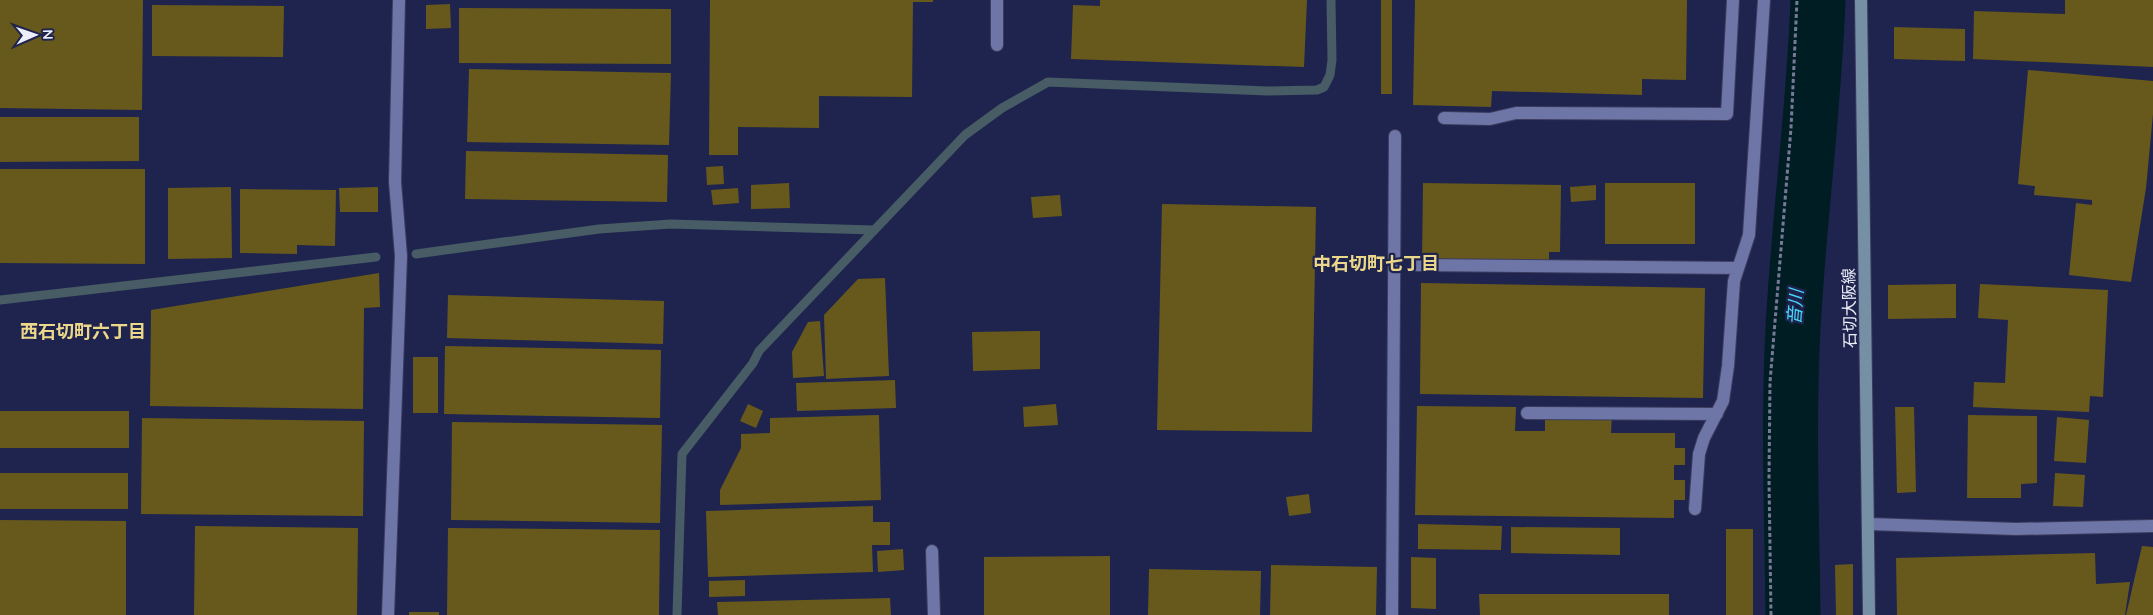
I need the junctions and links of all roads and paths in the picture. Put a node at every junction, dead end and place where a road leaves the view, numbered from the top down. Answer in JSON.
{"nodes":[{"id":1,"x":399,"y":0,"type":"edge"},
{"id":2,"x":997,"y":0,"type":"edge"},
{"id":3,"x":1733,"y":0,"type":"edge"},
{"id":4,"x":1764,"y":0,"type":"edge"},
{"id":5,"x":1797,"y":0,"type":"edge"},
{"id":6,"x":1861,"y":0,"type":"edge"},
{"id":7,"x":997,"y":45,"type":"dead end"},
{"id":8,"x":1444,"y":118,"type":"dead end"},
{"id":9,"x":1395,"y":136,"type":"dead end"},
{"id":10,"x":1416,"y":265,"type":"dead end"},
{"id":11,"x":1738,"y":268,"type":"junction"},
{"id":12,"x":1527,"y":413,"type":"dead end"},
{"id":13,"x":1717,"y":414,"type":"junction"},
{"id":14,"x":1695,"y":509,"type":"dead end"},
{"id":15,"x":1869,"y":524,"type":"junction"},
{"id":16,"x":2153,"y":526,"type":"edge"},
{"id":17,"x":932,"y":551,"type":"dead end"},
{"id":18,"x":388,"y":615,"type":"edge"},
{"id":19,"x":934,"y":615,"type":"edge"},
{"id":20,"x":1392,"y":615,"type":"edge"},
{"id":21,"x":1771,"y":615,"type":"edge"},
{"id":22,"x":1869,"y":615,"type":"edge"}],
"edges":[{"from":1,"to":18,"type":"street"},
{"from":2,"to":7,"type":"street"},
{"from":3,"to":8,"type":"street"},
{"from":4,"to":11,"type":"street"},
{"from":5,"to":21,"type":"path"},
{"from":6,"to":15,"type":"main road","name":"石切大阪線"},
{"from":9,"to":20,"type":"street"},
{"from":10,"to":11,"type":"street"},
{"from":11,"to":13,"type":"street"},
{"from":12,"to":13,"type":"street"},
{"from":13,"to":14,"type":"street"},
{"from":15,"to":16,"type":"street"},
{"from":15,"to":22,"type":"main road","name":"石切大阪線"},
{"from":17,"to":19,"type":"street"}]}
